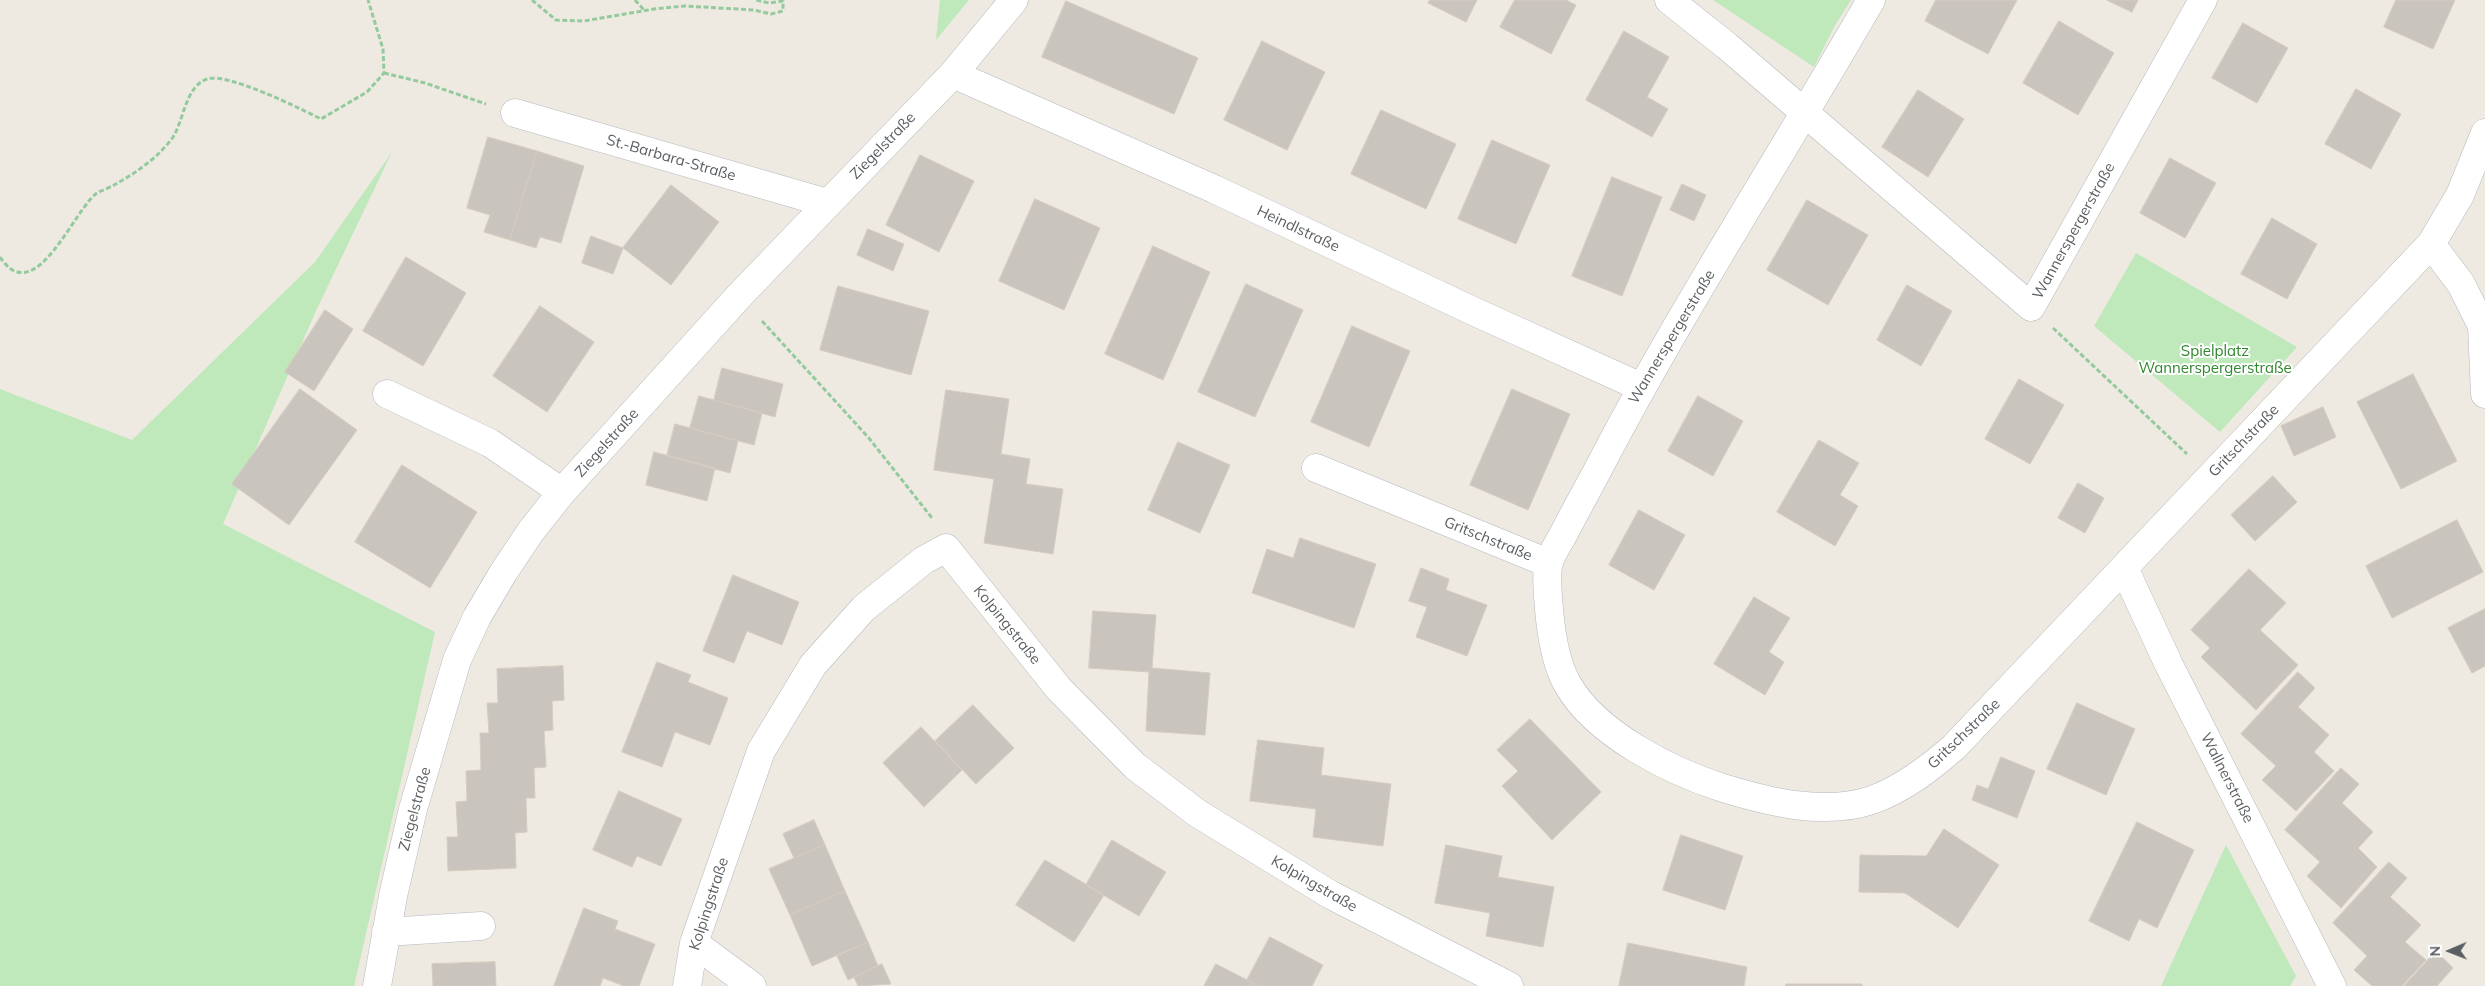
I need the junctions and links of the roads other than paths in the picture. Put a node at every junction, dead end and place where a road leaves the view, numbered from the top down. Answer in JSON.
{"nodes":[{"id":1,"x":1014,"y":0,"type":"edge"},
{"id":2,"x":1668,"y":0,"type":"edge"},
{"id":3,"x":1871,"y":0,"type":"edge"},
{"id":4,"x":2203,"y":0,"type":"edge"},
{"id":5,"x":953,"y":74,"type":"junction"},
{"id":6,"x":515,"y":113,"type":"road end"},
{"id":7,"x":1805,"y":115,"type":"junction"},
{"id":8,"x":2485,"y":133,"type":"edge"},
{"id":9,"x":827,"y":203,"type":"junction"},
{"id":10,"x":2432,"y":244,"type":"junction"},
{"id":11,"x":2484,"y":326,"type":"edge"},
{"id":12,"x":1642,"y":387,"type":"junction"},
{"id":13,"x":387,"y":394,"type":"dead end"},
{"id":14,"x":2485,"y":394,"type":"edge"},
{"id":15,"x":1316,"y":468,"type":"dead end"},
{"id":16,"x":562,"y":492,"type":"junction"},
{"id":17,"x":1548,"y":563,"type":"junction"},
{"id":18,"x":2124,"y":568,"type":"junction"},
{"id":19,"x":481,"y":926,"type":"dead end"},
{"id":20,"x":386,"y":932,"type":"junction"},
{"id":21,"x":694,"y":943,"type":"junction"},
{"id":22,"x":377,"y":986,"type":"edge"},
{"id":23,"x":687,"y":986,"type":"edge"},
{"id":24,"x":752,"y":986,"type":"edge"},
{"id":25,"x":1509,"y":986,"type":"edge"},
{"id":26,"x":2332,"y":986,"type":"edge"}],
"edges":[{"from":1,"to":5,"type":"street","name":"Ziegelstraße"},
{"from":2,"to":7,"type":"street"},
{"from":3,"to":7,"type":"street","name":"Wannerspergerstraße"},
{"from":4,"to":7,"type":"street","name":"Wannerspergerstraße"},
{"from":5,"to":9,"type":"street","name":"Ziegelstraße"},
{"from":5,"to":12,"type":"street","name":"Heindlstraße"},
{"from":6,"to":9,"type":"street","name":"St.-Barbara-Straße"},
{"from":7,"to":12,"type":"street","name":"Wannerspergerstraße"},
{"from":8,"to":10,"type":"street","name":"Gritschstraße"},
{"from":9,"to":16,"type":"street","name":"Ziegelstraße"},
{"from":10,"to":11,"type":"street"},
{"from":10,"to":18,"type":"street","name":"Gritschstraße"},
{"from":11,"to":14,"type":"street"},
{"from":12,"to":17,"type":"street","name":"Wannerspergerstraße"},
{"from":13,"to":16,"type":"street"},
{"from":15,"to":17,"type":"street","name":"Gritschstraße"},
{"from":16,"to":20,"type":"street","name":"Ziegelstraße"},
{"from":17,"to":18,"type":"street","name":"Gritschstraße"},
{"from":18,"to":26,"type":"street","name":"Wallnerstraße"},
{"from":19,"to":20,"type":"street"},
{"from":20,"to":22,"type":"street","name":"Ziegelstraße"},
{"from":21,"to":23,"type":"street","name":"Kolpingstraße"},
{"from":21,"to":24,"type":"street"},
{"from":21,"to":25,"type":"street","name":"Kolpingstraße"}]}
